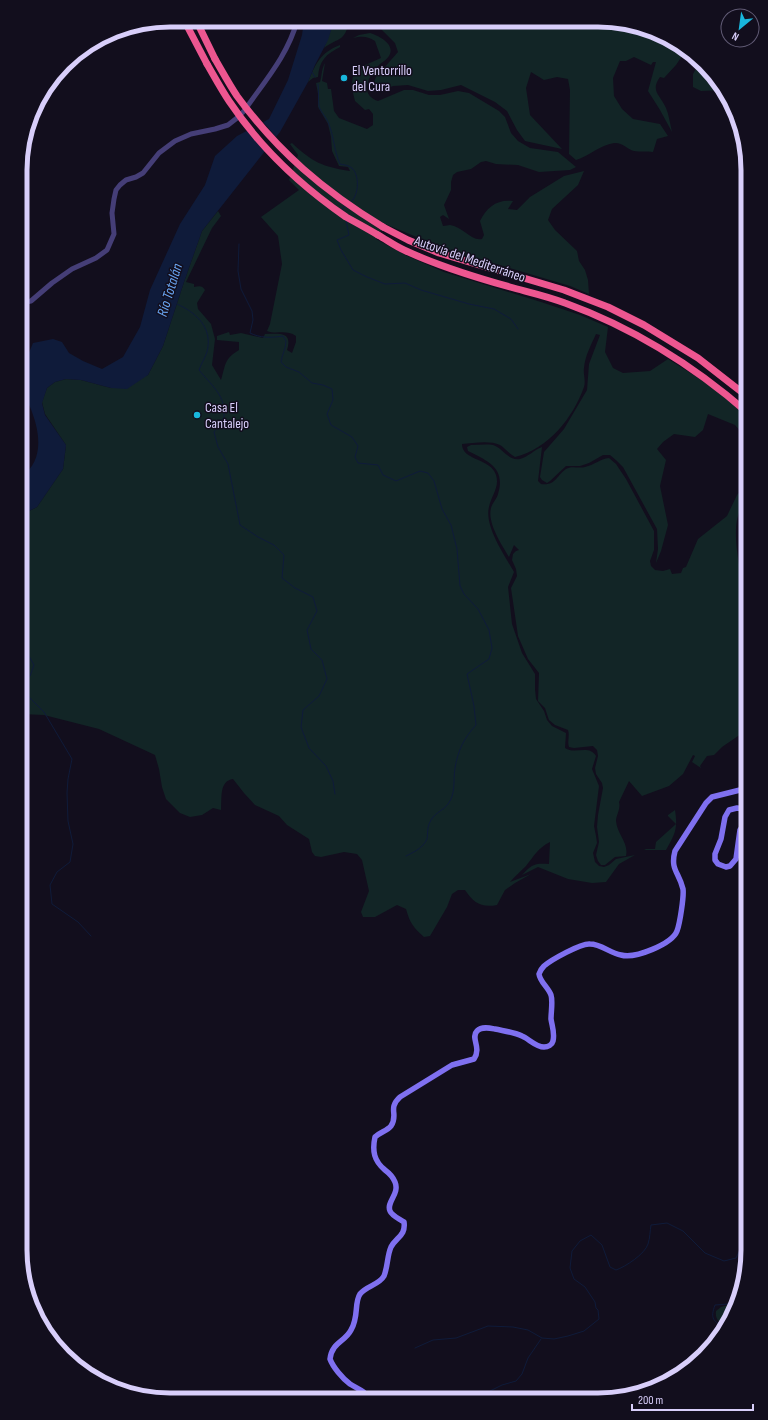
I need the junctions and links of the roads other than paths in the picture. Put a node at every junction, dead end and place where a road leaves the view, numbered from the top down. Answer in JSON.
{"nodes":[{"id":1,"x":188,"y":27,"type":"edge"},
{"id":2,"x":199,"y":27,"type":"edge"},
{"id":3,"x":295,"y":27,"type":"edge"},
{"id":4,"x":27,"y":302,"type":"edge"},
{"id":5,"x":741,"y":392,"type":"edge"},
{"id":6,"x":741,"y":406,"type":"edge"},
{"id":7,"x":741,"y":790,"type":"edge"},
{"id":8,"x":741,"y":808,"type":"edge"},
{"id":9,"x":741,"y":828,"type":"edge"},
{"id":10,"x":364,"y":1393,"type":"edge"}],
"edges":[{"from":1,"to":6,"type":"highway","name":"Autovía del Mediterráneo","bridge":true},
{"from":2,"to":5,"type":"highway","name":"Autovía del Mediterráneo","bridge":true},
{"from":3,"to":4,"type":"street"},
{"from":7,"to":10,"type":"main road"},
{"from":8,"to":9,"type":"main road"}]}
